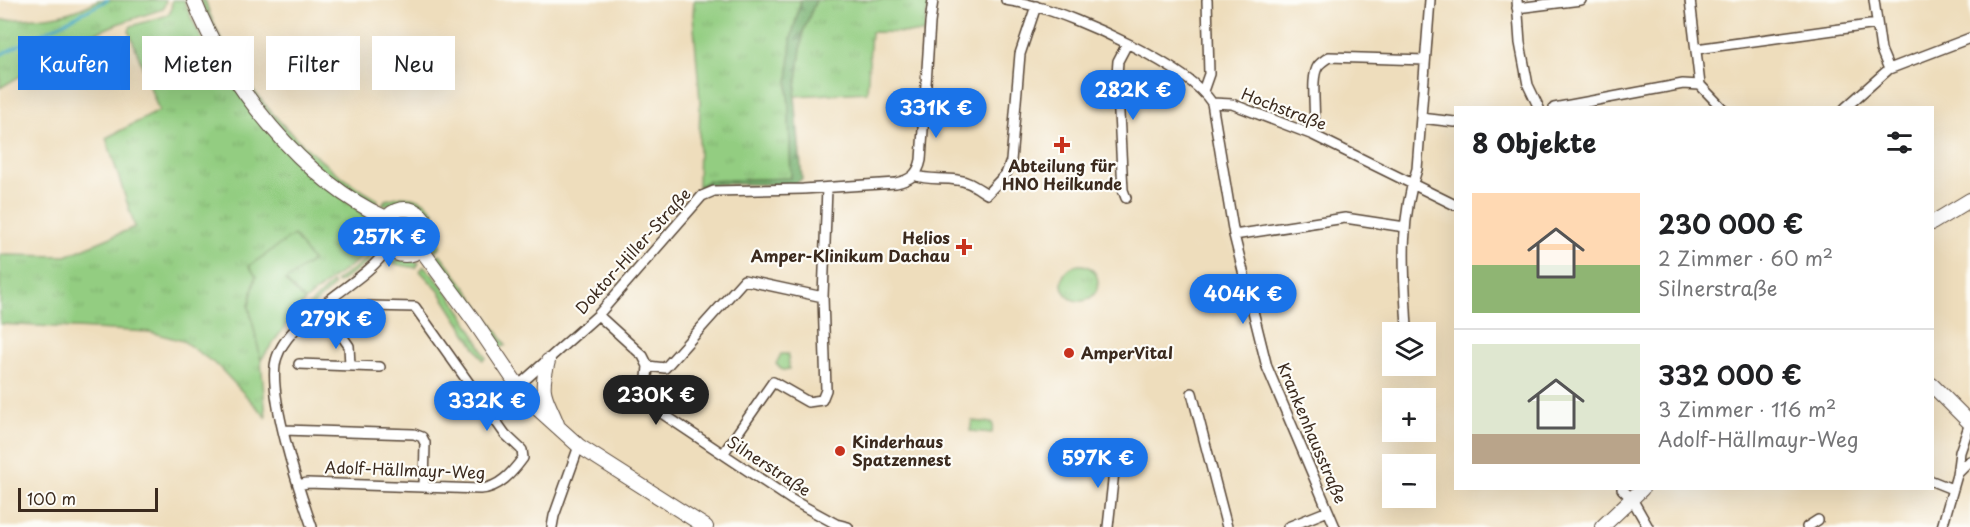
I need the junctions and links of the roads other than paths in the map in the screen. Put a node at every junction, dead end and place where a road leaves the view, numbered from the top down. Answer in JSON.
{"nodes":[{"id":1,"x":194,"y":0,"type":"edge"},
{"id":2,"x":933,"y":0,"type":"edge"},
{"id":3,"x":1006,"y":0,"type":"edge"},
{"id":4,"x":1207,"y":0,"type":"edge"},
{"id":5,"x":1430,"y":0,"type":"edge"},
{"id":6,"x":1581,"y":0,"type":"edge"},
{"id":7,"x":1690,"y":0,"type":"edge"},
{"id":8,"x":1874,"y":0,"type":"edge"},
{"id":9,"x":1517,"y":4,"type":"edge"},
{"id":10,"x":1036,"y":6,"type":"junction"},
{"id":11,"x":1877,"y":24,"type":"junction"},
{"id":12,"x":1970,"y":39,"type":"edge"},
{"id":13,"x":1127,"y":44,"type":"junction"},
{"id":14,"x":1696,"y":49,"type":"junction"},
{"id":15,"x":1425,"y":60,"type":"junction"},
{"id":16,"x":1889,"y":69,"type":"junction"},
{"id":17,"x":1700,"y":85,"type":"junction"},
{"id":18,"x":1203,"y":91,"type":"junction"},
{"id":19,"x":1212,"y":103,"type":"junction"},
{"id":20,"x":1538,"y":106,"type":"edge"},
{"id":21,"x":1565,"y":106,"type":"edge"},
{"id":22,"x":1720,"y":106,"type":"edge"},
{"id":23,"x":1847,"y":106,"type":"edge"},
{"id":24,"x":1421,"y":118,"type":"junction"},
{"id":25,"x":1454,"y":122,"type":"edge"},
{"id":26,"x":1313,"y":135,"type":"junction"},
{"id":27,"x":914,"y":175,"type":"junction"},
{"id":28,"x":1412,"y":183,"type":"junction"},
{"id":29,"x":827,"y":188,"type":"junction"},
{"id":30,"x":1126,"y":198,"type":"dead end"},
{"id":31,"x":1970,"y":200,"type":"edge"},
{"id":32,"x":1454,"y":204,"type":"edge"},
{"id":33,"x":386,"y":218,"type":"junction"},
{"id":34,"x":1934,"y":222,"type":"edge"},
{"id":35,"x":1404,"y":228,"type":"junction"},
{"id":36,"x":1234,"y":235,"type":"junction"},
{"id":37,"x":388,"y":248,"type":"junction"},
{"id":38,"x":421,"y":249,"type":"junction"},
{"id":39,"x":823,"y":297,"type":"junction"},
{"id":40,"x":319,"y":309,"type":"junction"},
{"id":41,"x":598,"y":315,"type":"junction"},
{"id":42,"x":1407,"y":322,"type":"edge"},
{"id":43,"x":337,"y":329,"type":"junction"},
{"id":44,"x":548,"y":361,"type":"junction"},
{"id":45,"x":299,"y":364,"type":"dead end"},
{"id":46,"x":350,"y":366,"type":"junction"},
{"id":47,"x":648,"y":366,"type":"junction"},
{"id":48,"x":380,"y":367,"type":"dead end"},
{"id":49,"x":518,"y":386,"type":"junction"},
{"id":50,"x":1934,"y":387,"type":"edge"},
{"id":51,"x":1192,"y":393,"type":"dead end"},
{"id":52,"x":1970,"y":423,"type":"edge"},
{"id":53,"x":559,"y":429,"type":"junction"},
{"id":54,"x":283,"y":430,"type":"junction"},
{"id":55,"x":579,"y":446,"type":"junction"},
{"id":56,"x":1116,"y":453,"type":"dead end"},
{"id":57,"x":723,"y":454,"type":"junction"},
{"id":58,"x":1970,"y":460,"type":"edge"},
{"id":59,"x":1957,"y":475,"type":"junction"},
{"id":60,"x":1934,"y":482,"type":"edge"},
{"id":61,"x":298,"y":485,"type":"junction"},
{"id":62,"x":424,"y":487,"type":"junction"},
{"id":63,"x":1953,"y":489,"type":"junction"},
{"id":64,"x":1637,"y":494,"type":"edge"},
{"id":65,"x":1328,"y":511,"type":"junction"},
{"id":66,"x":1818,"y":520,"type":"dead end"},
{"id":67,"x":312,"y":527,"type":"edge"},
{"id":68,"x":552,"y":527,"type":"edge"},
{"id":69,"x":706,"y":527,"type":"edge"},
{"id":70,"x":848,"y":527,"type":"edge"},
{"id":71,"x":1107,"y":527,"type":"edge"},
{"id":72,"x":1227,"y":527,"type":"edge"},
{"id":73,"x":1288,"y":527,"type":"edge"},
{"id":74,"x":1335,"y":527,"type":"edge"},
{"id":75,"x":1602,"y":527,"type":"edge"},
{"id":76,"x":1648,"y":527,"type":"edge"},
{"id":77,"x":1808,"y":527,"type":"edge"},
{"id":78,"x":1942,"y":527,"type":"edge"}],
"edges":[{"from":1,"to":33,"type":"main road"},
{"from":2,"to":27,"type":"street"},
{"from":3,"to":10,"type":"street"},
{"from":4,"to":18,"type":"street"},
{"from":5,"to":15,"type":"street"},
{"from":6,"to":9,"type":"street"},
{"from":7,"to":14,"type":"street"},
{"from":8,"to":11,"type":"street"},
{"from":9,"to":20,"type":"street"},
{"from":10,"to":13,"type":"street"},
{"from":10,"to":27,"type":"street"},
{"from":11,"to":14,"type":"street"},
{"from":11,"to":16,"type":"street"},
{"from":12,"to":16,"type":"street"},
{"from":13,"to":18,"type":"street"},
{"from":13,"to":30,"type":"street"},
{"from":14,"to":17,"type":"street"},
{"from":15,"to":24,"type":"street"},
{"from":15,"to":26,"type":"street"},
{"from":16,"to":23,"type":"street"},
{"from":17,"to":21,"type":"street"},
{"from":17,"to":22,"type":"street"},
{"from":18,"to":19,"type":"street"},
{"from":19,"to":26,"type":"street","name":"Hochstraße"},
{"from":19,"to":36,"type":"street","name":"Krankenhausstraße"},
{"from":24,"to":25,"type":"street"},
{"from":24,"to":28,"type":"street"},
{"from":26,"to":28,"type":"street","name":"Hochstraße"},
{"from":27,"to":29,"type":"street","name":"Doktor-Hiller-Straße"},
{"from":28,"to":32,"type":"street","name":"Hochstraße"},
{"from":28,"to":35,"type":"street"},
{"from":29,"to":39,"type":"street"},
{"from":29,"to":41,"type":"street","name":"Doktor-Hiller-Straße"},
{"from":31,"to":34,"type":"main road"},
{"from":33,"to":37,"type":"main road"},
{"from":33,"to":38,"type":"main road"},
{"from":35,"to":36,"type":"street"},
{"from":35,"to":42,"type":"street"},
{"from":36,"to":65,"type":"street","name":"Krankenhausstraße"},
{"from":37,"to":38,"type":"main road"},
{"from":37,"to":40,"type":"street"},
{"from":38,"to":49,"type":"main road"},
{"from":39,"to":47,"type":"street"},
{"from":39,"to":57,"type":"street"},
{"from":40,"to":43,"type":"street"},
{"from":40,"to":54,"type":"street"},
{"from":41,"to":44,"type":"street","name":"Doktor-Hiller-Straße"},
{"from":41,"to":47,"type":"street"},
{"from":43,"to":46,"type":"street"},
{"from":43,"to":62,"type":"street","name":"Adolf-Hällmayr-Weg"},
{"from":44,"to":49,"type":"street","name":"Doktor-Hiller-Straße"},
{"from":44,"to":53,"type":"main road"},
{"from":45,"to":46,"type":"street"},
{"from":46,"to":48,"type":"street"},
{"from":47,"to":57,"type":"street","name":"Silnerstraße"},
{"from":49,"to":53,"type":"main road"},
{"from":50,"to":52,"type":"main road"},
{"from":51,"to":72,"type":"street"},
{"from":52,"to":59,"type":"street"},
{"from":53,"to":55,"type":"main road"},
{"from":54,"to":61,"type":"street"},
{"from":54,"to":62,"type":"street"},
{"from":55,"to":68,"type":"street"},
{"from":55,"to":69,"type":"main road"},
{"from":56,"to":71,"type":"street"},
{"from":57,"to":70,"type":"street","name":"Silnerstraße"},
{"from":58,"to":59,"type":"street"},
{"from":59,"to":63,"type":"street"},
{"from":60,"to":63,"type":"street"},
{"from":61,"to":62,"type":"street","name":"Adolf-Hällmayr-Weg"},
{"from":61,"to":67,"type":"street"},
{"from":63,"to":78,"type":"street"},
{"from":64,"to":75,"type":"main road"},
{"from":64,"to":76,"type":"street"},
{"from":65,"to":73,"type":"street"},
{"from":65,"to":74,"type":"street","name":"Krankenhausstraße"},
{"from":66,"to":77,"type":"street"}]}
